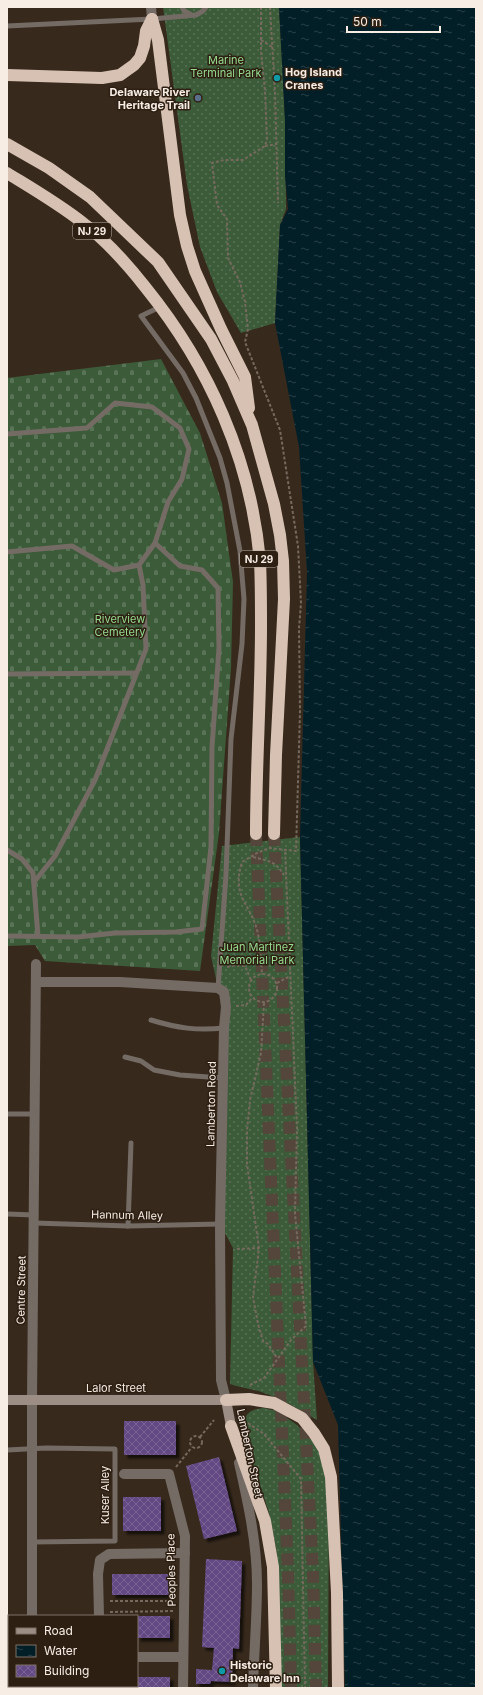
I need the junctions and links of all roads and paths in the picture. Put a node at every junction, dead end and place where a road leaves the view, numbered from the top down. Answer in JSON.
{"nodes":[{"id":1,"x":182,"y":7,"type":"edge"},
{"id":2,"x":206,"y":7,"type":"edge"},
{"id":3,"x":261,"y":7,"type":"edge"},
{"id":4,"x":270,"y":7,"type":"edge"},
{"id":5,"x":151,"y":13,"type":"edge"},
{"id":6,"x":191,"y":14,"type":"junction"},
{"id":7,"x":7,"y":26,"type":"edge"},
{"id":8,"x":261,"y":40,"type":"junction"},
{"id":9,"x":272,"y":47,"type":"junction"},
{"id":10,"x":7,"y":75,"type":"edge"},
{"id":11,"x":7,"y":144,"type":"edge"},
{"id":12,"x":277,"y":144,"type":"junction"},
{"id":13,"x":265,"y":146,"type":"junction"},
{"id":14,"x":7,"y":173,"type":"edge"},
{"id":15,"x":278,"y":203,"type":"dead end"},
{"id":16,"x":161,"y":307,"type":"junction"},
{"id":17,"x":252,"y":425,"type":"junction"},
{"id":18,"x":7,"y":434,"type":"edge"},
{"id":19,"x":155,"y":543,"type":"junction"},
{"id":20,"x":7,"y":552,"type":"edge"},
{"id":21,"x":140,"y":565,"type":"junction"},
{"id":22,"x":136,"y":673,"type":"junction"},
{"id":23,"x":7,"y":674,"type":"edge"},
{"id":24,"x":256,"y":834,"type":"tunnel mouth"},
{"id":25,"x":274,"y":834,"type":"tunnel mouth"},
{"id":26,"x":285,"y":849,"type":"junction"},
{"id":27,"x":7,"y":850,"type":"edge"},
{"id":28,"x":253,"y":857,"type":"junction"},
{"id":29,"x":285,"y":876,"type":"junction"},
{"id":30,"x":34,"y":882,"type":"junction"},
{"id":31,"x":7,"y":936,"type":"edge"},
{"id":32,"x":38,"y":936,"type":"junction"},
{"id":33,"x":36,"y":964,"type":"dead end"},
{"id":34,"x":262,"y":974,"type":"junction"},
{"id":35,"x":290,"y":976,"type":"junction"},
{"id":36,"x":251,"y":980,"type":"junction"},
{"id":37,"x":37,"y":982,"type":"junction"},
{"id":38,"x":277,"y":983,"type":"junction"},
{"id":39,"x":218,"y":985,"type":"junction"},
{"id":40,"x":252,"y":998,"type":"junction"},
{"id":41,"x":264,"y":1003,"type":"junction"},
{"id":42,"x":234,"y":1007,"type":"dead end"},
{"id":43,"x":151,"y":1020,"type":"dead end"},
{"id":44,"x":224,"y":1028,"type":"junction"},
{"id":45,"x":125,"y":1057,"type":"dead end"},
{"id":46,"x":223,"y":1078,"type":"junction"},
{"id":47,"x":7,"y":1114,"type":"edge"},
{"id":48,"x":36,"y":1114,"type":"junction"},
{"id":49,"x":130,"y":1143,"type":"dead end"},
{"id":50,"x":7,"y":1214,"type":"edge"},
{"id":51,"x":34,"y":1219,"type":"junction"},
{"id":52,"x":220,"y":1224,"type":"junction"},
{"id":53,"x":128,"y":1226,"type":"junction"},
{"id":54,"x":259,"y":1248,"type":"junction"},
{"id":55,"x":237,"y":1249,"type":"dead end"},
{"id":56,"x":278,"y":1358,"type":"junction"},
{"id":57,"x":250,"y":1384,"type":"dead end"},
{"id":58,"x":7,"y":1400,"type":"edge"},
{"id":59,"x":32,"y":1400,"type":"junction"},
{"id":60,"x":226,"y":1400,"type":"junction"},
{"id":61,"x":214,"y":1420,"type":"dead end"},
{"id":62,"x":248,"y":1423,"type":"dead end"},
{"id":63,"x":231,"y":1426,"type":"junction"},
{"id":64,"x":200,"y":1437,"type":"junction"},
{"id":65,"x":192,"y":1447,"type":"junction"},
{"id":66,"x":33,"y":1449,"type":"junction"},
{"id":67,"x":7,"y":1450,"type":"edge"},
{"id":68,"x":176,"y":1468,"type":"dead end"},
{"id":69,"x":124,"y":1474,"type":"dead end"},
{"id":70,"x":32,"y":1542,"type":"junction"},
{"id":71,"x":185,"y":1553,"type":"junction"},
{"id":72,"x":108,"y":1601,"type":"dead end"},
{"id":73,"x":173,"y":1601,"type":"dead end"},
{"id":74,"x":173,"y":1611,"type":"dead end"},
{"id":75,"x":104,"y":1614,"type":"edge"},
{"id":76,"x":32,"y":1615,"type":"edge"},
{"id":77,"x":138,"y":1657,"type":"edge"},
{"id":78,"x":183,"y":1657,"type":"junction"},
{"id":79,"x":183,"y":1688,"type":"edge"},
{"id":80,"x":253,"y":1688,"type":"edge"},
{"id":81,"x":276,"y":1688,"type":"edge"},
{"id":82,"x":305,"y":1688,"type":"edge"},
{"id":83,"x":338,"y":1688,"type":"edge"}],
"edges":[{"from":1,"to":6,"type":"lane"},
{"from":2,"to":6,"type":"lane"},
{"from":3,"to":8,"type":"path"},
{"from":4,"to":9,"type":"path"},
{"from":5,"to":6,"type":"lane"},
{"from":5,"to":7,"type":"lane"},
{"from":5,"to":10,"type":"highway"},
{"from":5,"to":17,"type":"highway"},
{"from":8,"to":9,"type":"path"},
{"from":8,"to":13,"type":"path"},
{"from":9,"to":12,"type":"path"},
{"from":11,"to":17,"type":"highway","number":"NJ 29"},
{"from":12,"to":13,"type":"path"},
{"from":12,"to":15,"type":"path"},
{"from":13,"to":26,"type":"path"},
{"from":14,"to":16,"type":"highway","number":"NJ 29"},
{"from":16,"to":24,"type":"highway","number":"NJ 29"},
{"from":16,"to":39,"type":"lane"},
{"from":17,"to":25,"type":"highway","number":"NJ 29"},
{"from":18,"to":19,"type":"lane"},
{"from":19,"to":21,"type":"lane"},
{"from":19,"to":32,"type":"lane"},
{"from":20,"to":21,"type":"lane"},
{"from":21,"to":22,"type":"lane"},
{"from":22,"to":23,"type":"lane"},
{"from":22,"to":30,"type":"lane"},
{"from":26,"to":28,"type":"path"},
{"from":26,"to":29,"type":"path"},
{"from":27,"to":30,"type":"lane"},
{"from":28,"to":29,"type":"path"},
{"from":28,"to":34,"type":"path"},
{"from":29,"to":35,"type":"path"},
{"from":30,"to":32,"type":"lane"},
{"from":31,"to":32,"type":"lane"},
{"from":33,"to":37,"type":"street","name":"Centre Street"},
{"from":34,"to":36,"type":"path"},
{"from":34,"to":38,"type":"path"},
{"from":35,"to":38,"type":"path"},
{"from":35,"to":56,"type":"path"},
{"from":36,"to":39,"type":"path"},
{"from":36,"to":40,"type":"path"},
{"from":37,"to":39,"type":"street"},
{"from":37,"to":48,"type":"street","name":"Centre Street"},
{"from":38,"to":41,"type":"path"},
{"from":39,"to":44,"type":"street","name":"Lamberton Road"},
{"from":40,"to":41,"type":"path"},
{"from":40,"to":42,"type":"path"},
{"from":41,"to":54,"type":"path"},
{"from":43,"to":44,"type":"lane"},
{"from":44,"to":46,"type":"street","name":"Lamberton Road"},
{"from":45,"to":46,"type":"lane"},
{"from":46,"to":52,"type":"street","name":"Lamberton Road"},
{"from":47,"to":48,"type":"lane"},
{"from":48,"to":51,"type":"street","name":"Centre Street"},
{"from":49,"to":53,"type":"lane"},
{"from":50,"to":51,"type":"lane","name":"Hannum Alley"},
{"from":51,"to":53,"type":"lane","name":"Hannum Alley"},
{"from":51,"to":59,"type":"street","name":"Centre Street"},
{"from":52,"to":53,"type":"lane","name":"Hannum Alley"},
{"from":52,"to":60,"type":"street","name":"Lamberton Street"},
{"from":54,"to":55,"type":"path"},
{"from":54,"to":56,"type":"path"},
{"from":56,"to":57,"type":"path"},
{"from":58,"to":59,"type":"main road","name":"Lalor Street"},
{"from":59,"to":60,"type":"main road","name":"Lalor Street"},
{"from":59,"to":66,"type":"street","name":"Centre Street"},
{"from":60,"to":63,"type":"main road","name":"Lamberton Street"},
{"from":60,"to":83,"type":"highway"},
{"from":61,"to":64,"type":"path"},
{"from":62,"to":82,"type":"path"},
{"from":63,"to":80,"type":"street","name":"Lamberton Street"},
{"from":63,"to":81,"type":"highway"},
{"from":64,"to":65,"type":"path"},
{"from":64,"to":65,"type":"path"},
{"from":65,"to":68,"type":"path"},
{"from":66,"to":67,"type":"lane"},
{"from":66,"to":70,"type":"street","name":"Centre Street"},
{"from":66,"to":70,"type":"lane","name":"Kuser Alley"},
{"from":69,"to":71,"type":"street","name":"Peoples Place"},
{"from":70,"to":76,"type":"street","name":"Centre Street"},
{"from":71,"to":75,"type":"street"},
{"from":71,"to":78,"type":"street","name":"Peoples Place"},
{"from":72,"to":73,"type":"path"},
{"from":74,"to":75,"type":"path"},
{"from":77,"to":78,"type":"street"},
{"from":78,"to":79,"type":"street","name":"Peoples Place"}]}
